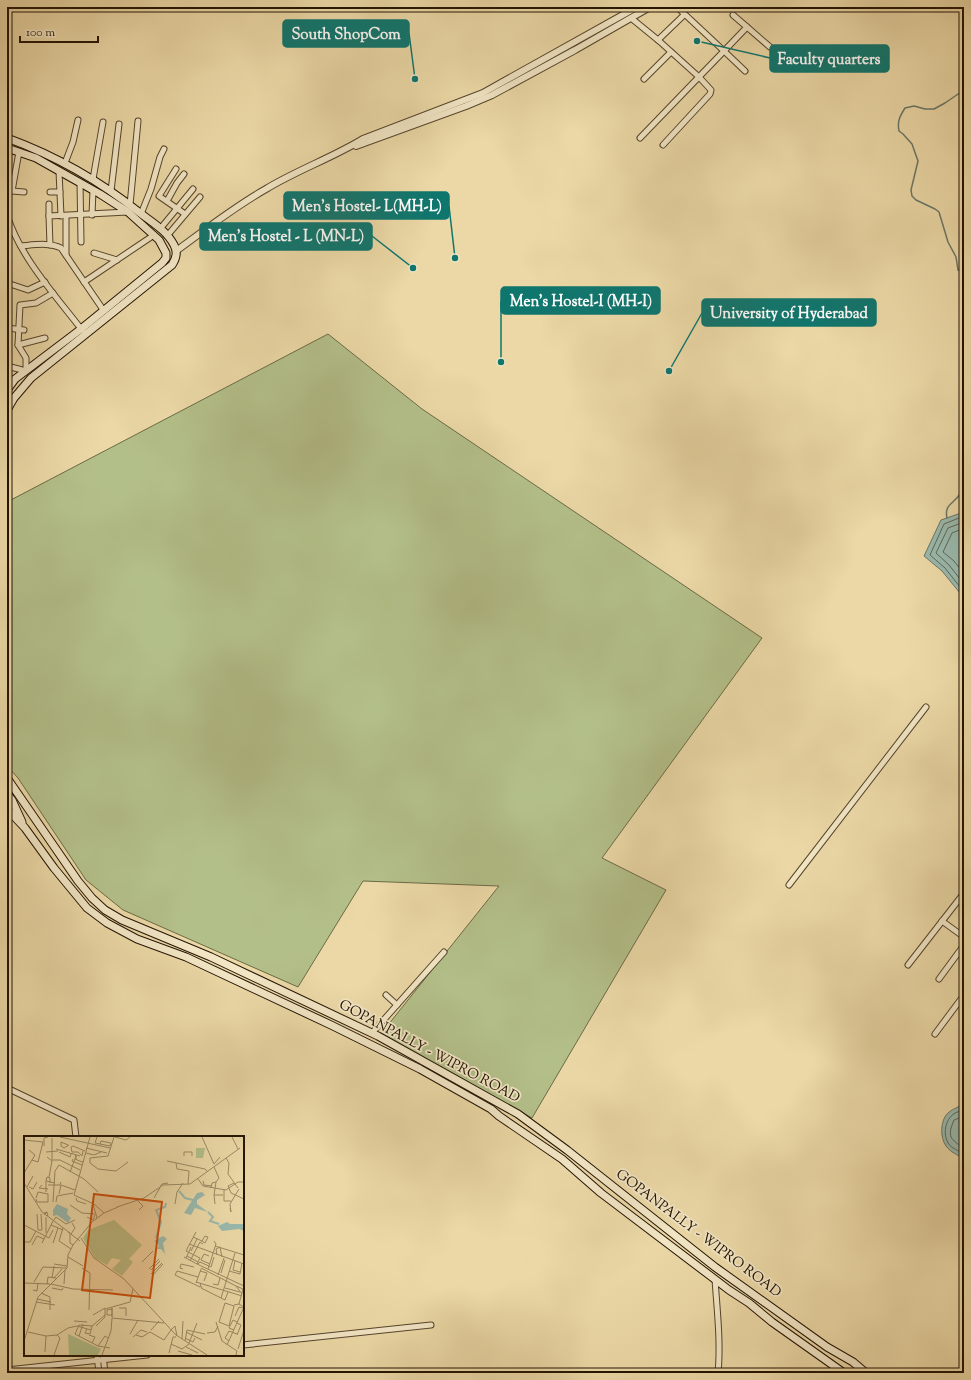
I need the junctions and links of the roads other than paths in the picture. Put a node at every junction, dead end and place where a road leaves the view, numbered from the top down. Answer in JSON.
{"nodes":[{"id":1,"x":637,"y":7,"type":"edge"},
{"id":2,"x":650,"y":7,"type":"edge"},
{"id":3,"x":677,"y":7,"type":"edge"},
{"id":4,"x":684,"y":15,"type":"junction"},
{"id":5,"x":734,"y":15,"type":"dead end"},
{"id":6,"x":631,"y":18,"type":"junction"},
{"id":7,"x":747,"y":27,"type":"junction"},
{"id":8,"x":658,"y":40,"type":"junction"},
{"id":9,"x":770,"y":48,"type":"dead end"},
{"id":10,"x":724,"y":51,"type":"junction"},
{"id":11,"x":671,"y":52,"type":"junction"},
{"id":12,"x":745,"y":71,"type":"dead end"},
{"id":13,"x":699,"y":77,"type":"junction"},
{"id":14,"x":644,"y":79,"type":"dead end"},
{"id":15,"x":78,"y":120,"type":"dead end"},
{"id":16,"x":138,"y":121,"type":"dead end"},
{"id":17,"x":103,"y":122,"type":"dead end"},
{"id":18,"x":119,"y":124,"type":"dead end"},
{"id":19,"x":7,"y":138,"type":"edge"},
{"id":20,"x":640,"y":138,"type":"dead end"},
{"id":21,"x":663,"y":145,"type":"dead end"},
{"id":22,"x":7,"y":148,"type":"edge"},
{"id":23,"x":164,"y":149,"type":"dead end"},
{"id":24,"x":346,"y":149,"type":"junction"},
{"id":25,"x":19,"y":152,"type":"junction"},
{"id":26,"x":65,"y":163,"type":"junction"},
{"id":27,"x":176,"y":169,"type":"dead end"},
{"id":28,"x":59,"y":171,"type":"junction"},
{"id":29,"x":184,"y":174,"type":"dead end"},
{"id":30,"x":93,"y":180,"type":"junction"},
{"id":31,"x":80,"y":182,"type":"junction"},
{"id":32,"x":193,"y":189,"type":"dead end"},
{"id":33,"x":93,"y":190,"type":"junction"},
{"id":34,"x":10,"y":191,"type":"edge"},
{"id":35,"x":111,"y":191,"type":"junction"},
{"id":36,"x":24,"y":192,"type":"dead end"},
{"id":37,"x":50,"y":192,"type":"dead end"},
{"id":38,"x":60,"y":192,"type":"junction"},
{"id":39,"x":200,"y":197,"type":"dead end"},
{"id":40,"x":166,"y":201,"type":"junction"},
{"id":41,"x":49,"y":204,"type":"dead end"},
{"id":42,"x":130,"y":205,"type":"junction"},
{"id":43,"x":177,"y":208,"type":"junction"},
{"id":44,"x":128,"y":212,"type":"junction"},
{"id":45,"x":141,"y":214,"type":"junction"},
{"id":46,"x":185,"y":214,"type":"junction"},
{"id":47,"x":7,"y":215,"type":"edge"},
{"id":48,"x":92,"y":215,"type":"junction"},
{"id":49,"x":50,"y":216,"type":"junction"},
{"id":50,"x":64,"y":216,"type":"junction"},
{"id":51,"x":80,"y":216,"type":"junction"},
{"id":52,"x":8,"y":222,"type":"edge"},
{"id":53,"x":160,"y":229,"type":"junction"},
{"id":54,"x":154,"y":235,"type":"junction"},
{"id":55,"x":167,"y":236,"type":"junction"},
{"id":56,"x":81,"y":242,"type":"dead end"},
{"id":57,"x":50,"y":245,"type":"junction"},
{"id":58,"x":21,"y":246,"type":"junction"},
{"id":59,"x":176,"y":251,"type":"junction"},
{"id":60,"x":94,"y":253,"type":"dead end"},
{"id":61,"x":66,"y":256,"type":"junction"},
{"id":62,"x":117,"y":260,"type":"junction"},
{"id":63,"x":45,"y":282,"type":"junction"},
{"id":64,"x":84,"y":282,"type":"junction"},
{"id":65,"x":7,"y":284,"type":"edge"},
{"id":66,"x":53,"y":293,"type":"junction"},
{"id":67,"x":104,"y":311,"type":"junction"},
{"id":68,"x":7,"y":328,"type":"edge"},
{"id":69,"x":21,"y":330,"type":"junction"},
{"id":70,"x":83,"y":332,"type":"junction"},
{"id":71,"x":45,"y":338,"type":"dead end"},
{"id":72,"x":18,"y":345,"type":"junction"},
{"id":73,"x":7,"y":366,"type":"edge"},
{"id":74,"x":26,"y":371,"type":"junction"},
{"id":75,"x":7,"y":390,"type":"edge"},
{"id":76,"x":7,"y":410,"type":"edge"},
{"id":77,"x":926,"y":707,"type":"dead end"},
{"id":78,"x":7,"y":778,"type":"edge"},
{"id":79,"x":7,"y":794,"type":"edge"},
{"id":80,"x":7,"y":809,"type":"edge"},
{"id":81,"x":25,"y":828,"type":"junction"},
{"id":82,"x":789,"y":885,"type":"dead end"},
{"id":83,"x":964,"y":892,"type":"edge"},
{"id":84,"x":942,"y":921,"type":"junction"},
{"id":85,"x":964,"y":937,"type":"edge"},
{"id":86,"x":175,"y":942,"type":"junction"},
{"id":87,"x":964,"y":945,"type":"edge"},
{"id":88,"x":170,"y":952,"type":"junction"},
{"id":89,"x":444,"y":952,"type":"dead end"},
{"id":90,"x":908,"y":964,"type":"dead end"},
{"id":91,"x":939,"y":979,"type":"dead end"},
{"id":92,"x":386,"y":995,"type":"dead end"},
{"id":93,"x":964,"y":995,"type":"edge"},
{"id":94,"x":397,"y":1005,"type":"junction"},
{"id":95,"x":372,"y":1033,"type":"junction"},
{"id":96,"x":934,"y":1034,"type":"dead end"},
{"id":97,"x":7,"y":1088,"type":"edge"},
{"id":98,"x":506,"y":1108,"type":"junction"},
{"id":99,"x":500,"y":1116,"type":"junction"},
{"id":100,"x":76,"y":1136,"type":"edge"},
{"id":101,"x":715,"y":1279,"type":"junction"},
{"id":102,"x":431,"y":1325,"type":"dead end"},
{"id":103,"x":244,"y":1345,"type":"edge"},
{"id":104,"x":125,"y":1356,"type":"edge"},
{"id":105,"x":103,"y":1357,"type":"edge"},
{"id":106,"x":97,"y":1358,"type":"edge"},
{"id":107,"x":7,"y":1370,"type":"edge"},
{"id":108,"x":98,"y":1373,"type":"edge"},
{"id":109,"x":105,"y":1373,"type":"edge"},
{"id":110,"x":718,"y":1373,"type":"edge"},
{"id":111,"x":844,"y":1373,"type":"edge"},
{"id":112,"x":866,"y":1373,"type":"edge"}],
"edges":[{"from":1,"to":24,"type":"street"},
{"from":2,"to":6,"type":"street"},
{"from":3,"to":4,"type":"street"},
{"from":4,"to":8,"type":"street"},
{"from":4,"to":10,"type":"street"},
{"from":5,"to":7,"type":"street"},
{"from":6,"to":8,"type":"street"},
{"from":6,"to":24,"type":"street"},
{"from":7,"to":9,"type":"street"},
{"from":7,"to":10,"type":"street"},
{"from":8,"to":11,"type":"street"},
{"from":10,"to":12,"type":"street"},
{"from":10,"to":13,"type":"street"},
{"from":11,"to":13,"type":"street"},
{"from":11,"to":14,"type":"street"},
{"from":13,"to":20,"type":"street"},
{"from":13,"to":21,"type":"street"},
{"from":15,"to":26,"type":"street"},
{"from":16,"to":42,"type":"street"},
{"from":17,"to":30,"type":"street"},
{"from":18,"to":35,"type":"street"},
{"from":19,"to":26,"type":"main road"},
{"from":22,"to":25,"type":"main road"},
{"from":23,"to":45,"type":"street"},
{"from":24,"to":59,"type":"street"},
{"from":25,"to":28,"type":"main road"},
{"from":25,"to":34,"type":"street"},
{"from":26,"to":30,"type":"main road"},
{"from":27,"to":40,"type":"street"},
{"from":28,"to":31,"type":"main road"},
{"from":28,"to":38,"type":"street"},
{"from":29,"to":40,"type":"street"},
{"from":30,"to":35,"type":"main road"},
{"from":31,"to":33,"type":"main road"},
{"from":31,"to":51,"type":"street"},
{"from":32,"to":43,"type":"street"},
{"from":33,"to":44,"type":"main road"},
{"from":33,"to":48,"type":"street"},
{"from":34,"to":36,"type":"street"},
{"from":35,"to":42,"type":"main road"},
{"from":37,"to":38,"type":"street"},
{"from":38,"to":50,"type":"street"},
{"from":39,"to":46,"type":"street"},
{"from":40,"to":43,"type":"street"},
{"from":41,"to":49,"type":"street"},
{"from":42,"to":45,"type":"main road"},
{"from":43,"to":46,"type":"street"},
{"from":43,"to":53,"type":"street"},
{"from":44,"to":48,"type":"street"},
{"from":44,"to":54,"type":"main road"},
{"from":45,"to":53,"type":"main road"},
{"from":46,"to":55,"type":"street"},
{"from":47,"to":52,"type":"street"},
{"from":48,"to":51,"type":"street"},
{"from":49,"to":50,"type":"street"},
{"from":49,"to":57,"type":"street"},
{"from":50,"to":51,"type":"street"},
{"from":50,"to":61,"type":"street"},
{"from":51,"to":56,"type":"street"},
{"from":52,"to":58,"type":"street"},
{"from":53,"to":55,"type":"main road"},
{"from":54,"to":62,"type":"street"},
{"from":54,"to":67,"type":"main road"},
{"from":55,"to":59,"type":"main road"},
{"from":57,"to":58,"type":"street"},
{"from":57,"to":61,"type":"street"},
{"from":58,"to":63,"type":"street"},
{"from":59,"to":70,"type":"main road"},
{"from":60,"to":62,"type":"street"},
{"from":61,"to":64,"type":"street"},
{"from":62,"to":64,"type":"street"},
{"from":63,"to":65,"type":"street"},
{"from":63,"to":66,"type":"street"},
{"from":64,"to":67,"type":"street"},
{"from":66,"to":69,"type":"street"},
{"from":66,"to":70,"type":"street"},
{"from":67,"to":70,"type":"main road"},
{"from":68,"to":69,"type":"street"},
{"from":69,"to":72,"type":"street"},
{"from":70,"to":74,"type":"main road"},
{"from":70,"to":76,"type":"main road"},
{"from":71,"to":72,"type":"street"},
{"from":72,"to":74,"type":"street"},
{"from":73,"to":74,"type":"street"},
{"from":74,"to":75,"type":"main road"},
{"from":77,"to":82,"type":"street"},
{"from":78,"to":86,"type":"main road","name":"GOPANPALLY - WIPRO ROAD"},
{"from":79,"to":81,"type":"main road","name":"GOPANPALLY - WIPRO ROAD"},
{"from":80,"to":81,"type":"main road","name":"GOPANPALLY - WIPRO ROAD"},
{"from":81,"to":88,"type":"main road","name":"GOPANPALLY - WIPRO ROAD"},
{"from":83,"to":84,"type":"street"},
{"from":84,"to":85,"type":"street"},
{"from":84,"to":90,"type":"street"},
{"from":86,"to":88,"type":"main road"},
{"from":86,"to":95,"type":"main road","name":"GOPANPALLY - WIPRO ROAD"},
{"from":87,"to":91,"type":"street"},
{"from":88,"to":99,"type":"main road","name":"GOPANPALLY - WIPRO ROAD"},
{"from":89,"to":94,"type":"street"},
{"from":92,"to":94,"type":"street"},
{"from":93,"to":96,"type":"street"},
{"from":94,"to":95,"type":"street"},
{"from":95,"to":98,"type":"main road","name":"GOPANPALLY - WIPRO ROAD"},
{"from":97,"to":100,"type":"street"},
{"from":98,"to":99,"type":"main road"},
{"from":98,"to":112,"type":"main road","name":"GOPANPALLY - WIPRO ROAD"},
{"from":99,"to":101,"type":"main road","name":"GOPANPALLY - WIPRO ROAD"},
{"from":101,"to":110,"type":"street"},
{"from":101,"to":111,"type":"main road","name":"GOPANPALLY - WIPRO ROAD"},
{"from":102,"to":103,"type":"street"},
{"from":104,"to":105,"type":"street"},
{"from":105,"to":106,"type":"street"},
{"from":105,"to":109,"type":"street"},
{"from":106,"to":107,"type":"street"},
{"from":106,"to":108,"type":"street"}]}
